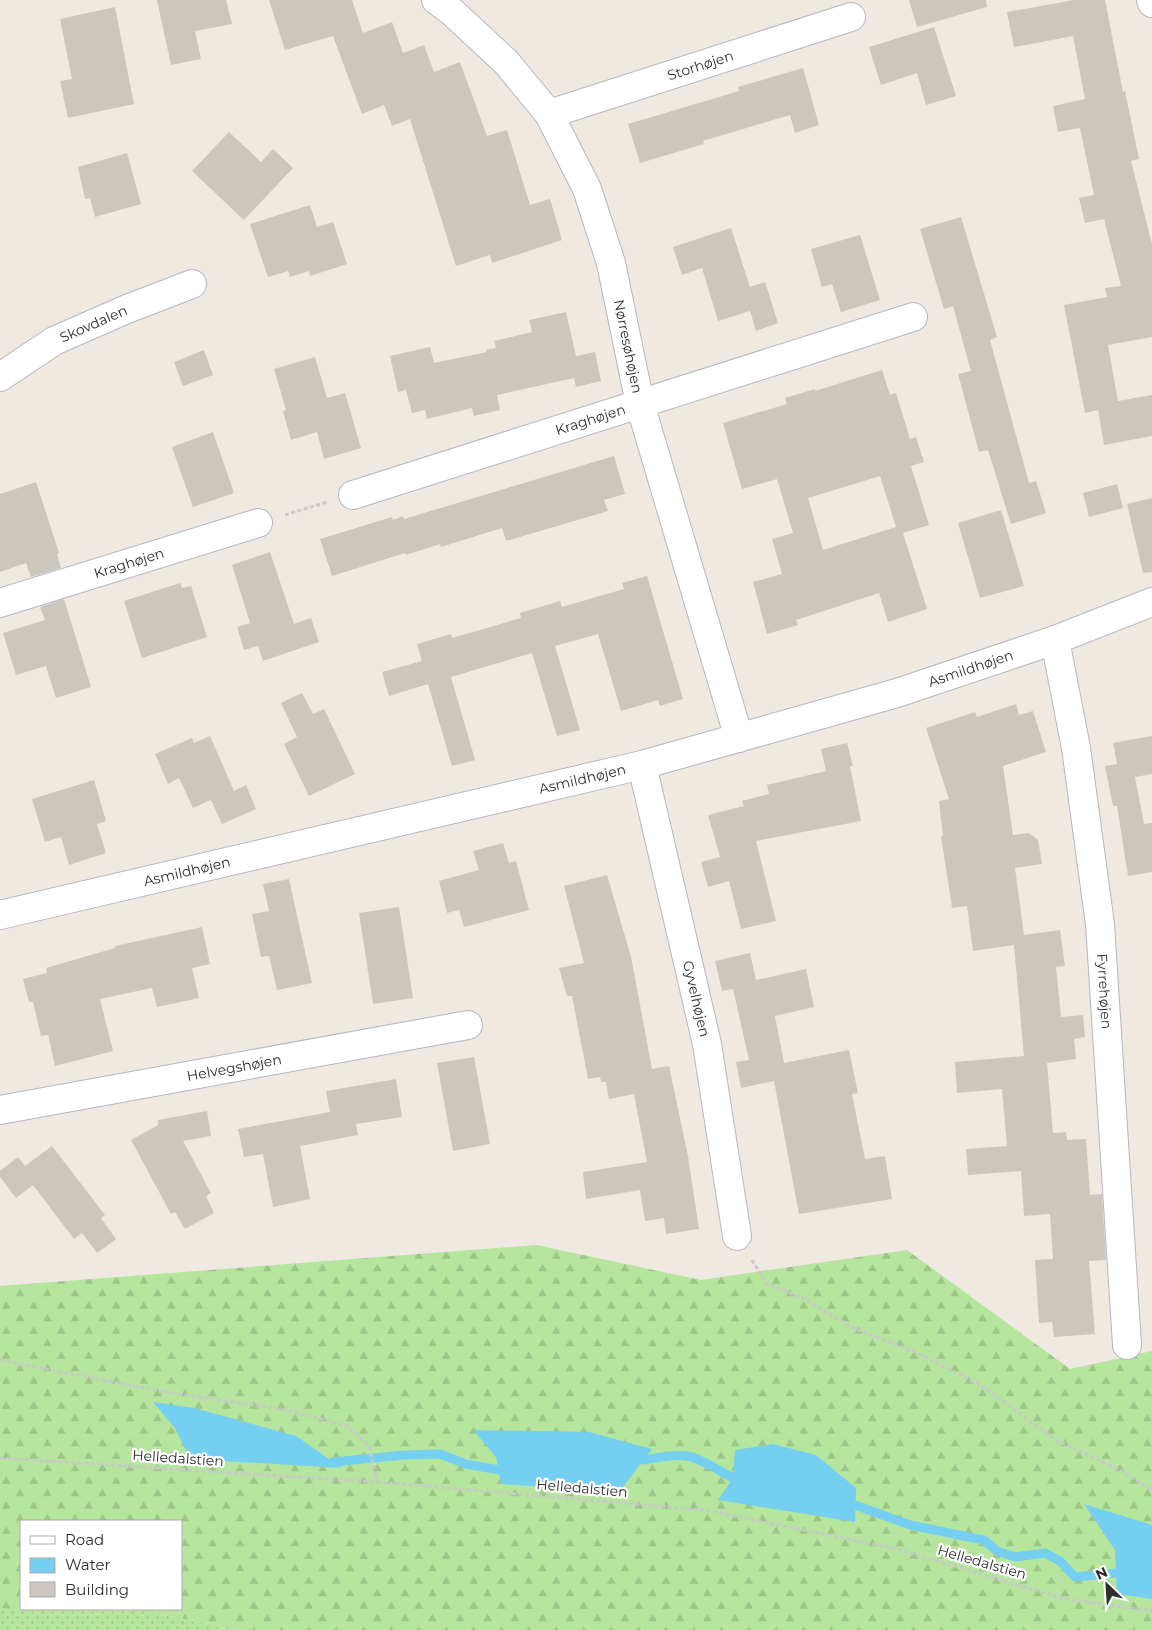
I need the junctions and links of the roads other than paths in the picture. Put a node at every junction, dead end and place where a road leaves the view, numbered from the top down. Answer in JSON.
{"nodes":[{"id":1,"x":436,"y":0,"type":"edge"},
{"id":2,"x":850,"y":18,"type":"dead end"},
{"id":3,"x":549,"y":114,"type":"junction"},
{"id":4,"x":192,"y":284,"type":"dead end"},
{"id":5,"x":913,"y":317,"type":"dead end"},
{"id":6,"x":0,"y":377,"type":"edge"},
{"id":7,"x":640,"y":404,"type":"junction"},
{"id":8,"x":353,"y":495,"type":"road end"},
{"id":9,"x":258,"y":523,"type":"road end"},
{"id":10,"x":1152,"y":602,"type":"edge"},
{"id":11,"x":0,"y":603,"type":"edge"},
{"id":12,"x":1055,"y":640,"type":"junction"},
{"id":13,"x":739,"y":738,"type":"junction"},
{"id":14,"x":642,"y":765,"type":"junction"},
{"id":15,"x":0,"y":915,"type":"edge"},
{"id":16,"x":468,"y":1025,"type":"dead end"},
{"id":17,"x":0,"y":1110,"type":"edge"},
{"id":18,"x":737,"y":1236,"type":"dead end"},
{"id":19,"x":1127,"y":1345,"type":"dead end"}],
"edges":[{"from":1,"to":3,"type":"street","name":"Nørresøhøjen"},
{"from":2,"to":3,"type":"street","name":"Storhøjen"},
{"from":3,"to":7,"type":"street","name":"Nørresøhøjen"},
{"from":4,"to":6,"type":"street","name":"Skovdalen"},
{"from":5,"to":7,"type":"street","name":"Kraghøjen"},
{"from":7,"to":8,"type":"street","name":"Kraghøjen"},
{"from":7,"to":13,"type":"street","name":"Nørresøhøjen"},
{"from":9,"to":11,"type":"street","name":"Kraghøjen"},
{"from":10,"to":12,"type":"street","name":"Asmildhøjen"},
{"from":12,"to":13,"type":"street","name":"Asmildhøjen"},
{"from":12,"to":19,"type":"street","name":"Fyrrehøjen"},
{"from":13,"to":14,"type":"street","name":"Asmildhøjen"},
{"from":14,"to":15,"type":"street","name":"Asmildhøjen"},
{"from":14,"to":18,"type":"street","name":"Gyvelhøjen"},
{"from":16,"to":17,"type":"street","name":"Helvegshøjen"}]}
